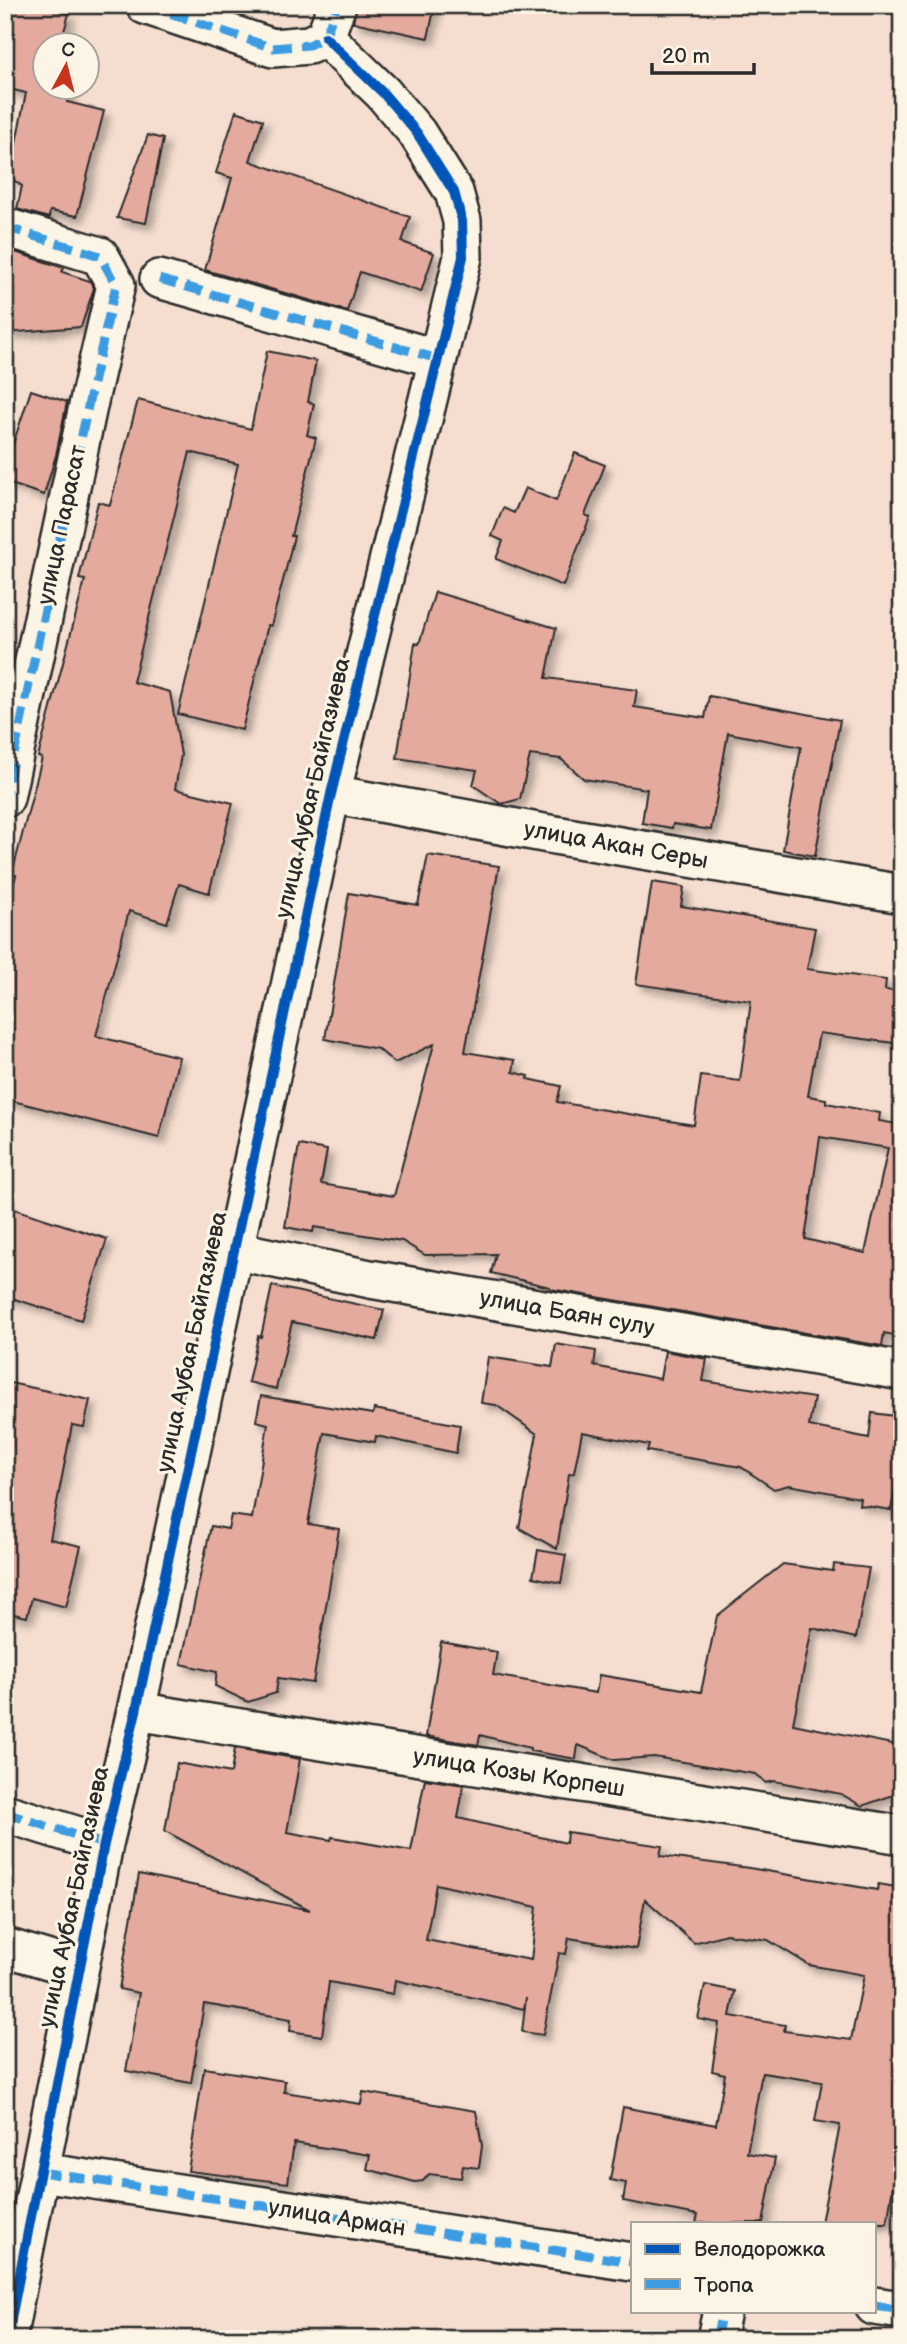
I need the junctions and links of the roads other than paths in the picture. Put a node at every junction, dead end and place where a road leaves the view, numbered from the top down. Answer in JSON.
{"nodes":[{"id":1,"x":155,"y":7,"type":"edge"},
{"id":2,"x":331,"y":21,"type":"edge"},
{"id":3,"x":5,"y":227,"type":"edge"},
{"id":4,"x":159,"y":279,"type":"dead end"},
{"id":5,"x":438,"y":359,"type":"junction"},
{"id":6,"x":331,"y":794,"type":"junction"},
{"id":7,"x":5,"y":798,"type":"edge"},
{"id":8,"x":902,"y":894,"type":"edge"},
{"id":9,"x":233,"y":1250,"type":"junction"},
{"id":10,"x":902,"y":1371,"type":"edge"},
{"id":11,"x":136,"y":1711,"type":"junction"},
{"id":12,"x":5,"y":1812,"type":"edge"},
{"id":13,"x":902,"y":1835,"type":"edge"},
{"id":14,"x":104,"y":1844,"type":"junction"},
{"id":15,"x":5,"y":1947,"type":"edge"},
{"id":16,"x":79,"y":1969,"type":"junction"},
{"id":17,"x":41,"y":2172,"type":"junction"},
{"id":18,"x":631,"y":2262,"type":"edge"},
{"id":19,"x":13,"y":2274,"type":"edge"},
{"id":20,"x":876,"y":2306,"type":"edge"},
{"id":21,"x":902,"y":2310,"type":"edge"},
{"id":22,"x":722,"y":2312,"type":"edge"},
{"id":23,"x":7,"y":2339,"type":"edge"},
{"id":24,"x":716,"y":2339,"type":"edge"}],
"edges":[{"from":1,"to":2,"type":"street"},
{"from":2,"to":5,"type":"street","name":"улица Аубая Байгазиева"},
{"from":3,"to":7,"type":"street","name":"улица Парасат"},
{"from":4,"to":5,"type":"street"},
{"from":5,"to":6,"type":"street","name":"улица Аубая Байгазиева"},
{"from":6,"to":8,"type":"street","name":"улица Акан Серы"},
{"from":6,"to":9,"type":"street","name":"улица Аубая Байгазиева"},
{"from":9,"to":10,"type":"street","name":"улица Баян сулу"},
{"from":9,"to":11,"type":"street","name":"улица Аубая Байгазиева"},
{"from":11,"to":13,"type":"street","name":"улица Козы Корпеш"},
{"from":11,"to":14,"type":"street","name":"улица Аубая Байгазиева"},
{"from":12,"to":14,"type":"street"},
{"from":14,"to":16,"type":"street","name":"улица Аубая Байгазиева"},
{"from":15,"to":16,"type":"street"},
{"from":16,"to":17,"type":"street","name":"улица Аубая Байгазиева"},
{"from":17,"to":18,"type":"street","name":"улица Арман"},
{"from":17,"to":19,"type":"street","name":"улица Аубая Байгазиева"},
{"from":19,"to":23,"type":"street","name":"улица Аубая Байгазиева"},
{"from":20,"to":21,"type":"street"},
{"from":22,"to":24,"type":"street"}]}
